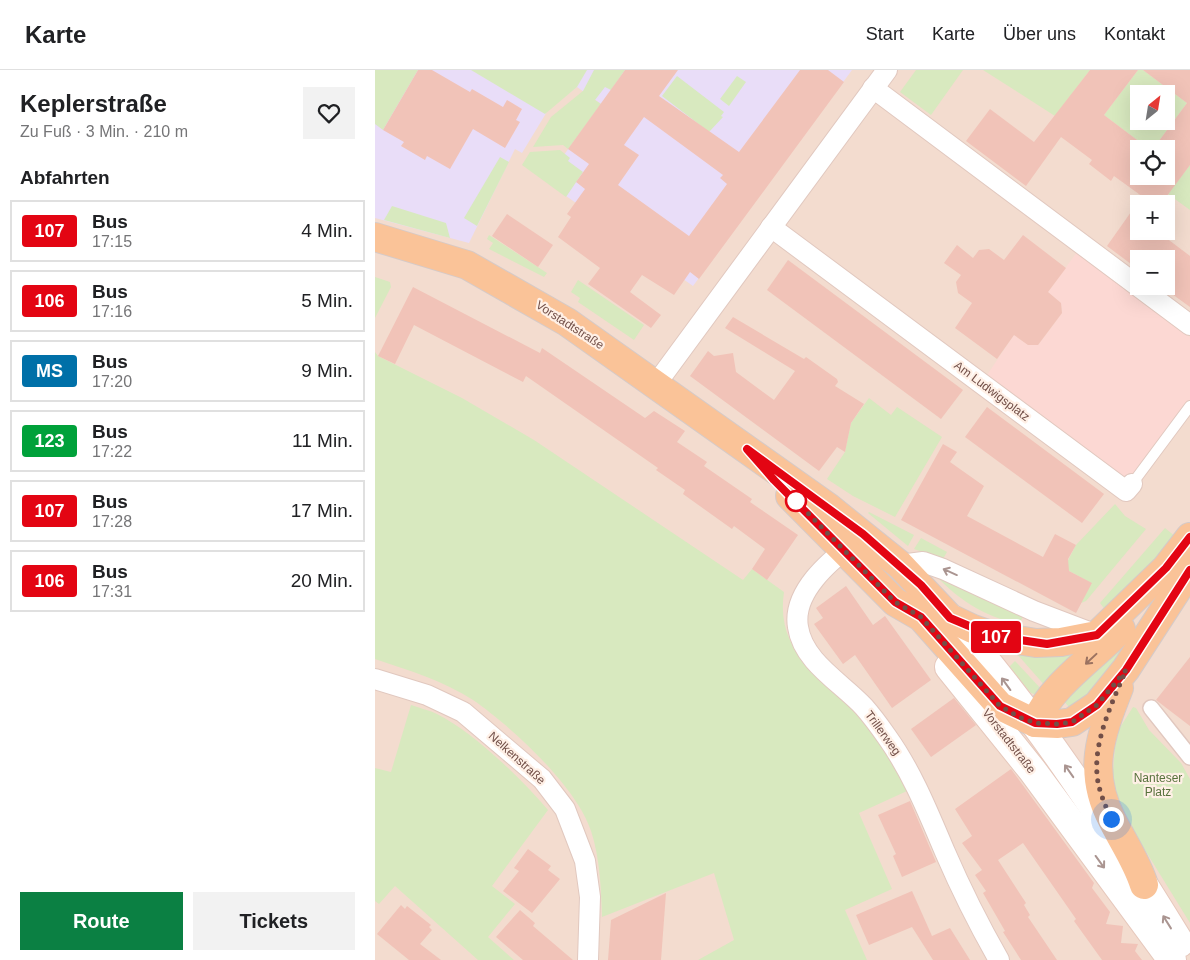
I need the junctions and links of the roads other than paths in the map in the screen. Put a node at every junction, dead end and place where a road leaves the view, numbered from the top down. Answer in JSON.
{"nodes":[{"id":1,"x":887,"y":70,"type":"edge"},
{"id":2,"x":873,"y":88,"type":"junction"},
{"id":3,"x":771,"y":227,"type":"junction"},
{"id":4,"x":375,"y":237,"type":"edge"},
{"id":5,"x":1190,"y":325,"type":"edge"},
{"id":6,"x":656,"y":384,"type":"junction"},
{"id":7,"x":1190,"y":406,"type":"edge"},
{"id":8,"x":1132,"y":484,"type":"joint"},
{"id":9,"x":1190,"y":537,"type":"edge"},
{"id":10,"x":854,"y":542,"type":"junction"},
{"id":11,"x":900,"y":565,"type":"junction"},
{"id":12,"x":1178,"y":569,"type":"edge"},
{"id":13,"x":895,"y":602,"type":"junction"},
{"id":14,"x":950,"y":618,"type":"junction"},
{"id":15,"x":1097,"y":635,"type":"junction"},
{"id":16,"x":1126,"y":670,"type":"junction"},
{"id":17,"x":375,"y":679,"type":"edge"},
{"id":18,"x":1151,"y":708,"type":"dead end"},
{"id":19,"x":1035,"y":723,"type":"junction"},
{"id":20,"x":1190,"y":756,"type":"edge"},
{"id":21,"x":1032,"y":770,"type":"junction"},
{"id":22,"x":1144,"y":885,"type":"junction"},
{"id":23,"x":588,"y":960,"type":"edge"},
{"id":24,"x":999,"y":960,"type":"edge"},
{"id":25,"x":1172,"y":960,"type":"edge"},
{"id":26,"x":1190,"y":960,"type":"edge"}],
"edges":[{"from":1,"to":2,"type":"street"},
{"from":2,"to":3,"type":"street"},
{"from":2,"to":5,"type":"street"},
{"from":3,"to":6,"type":"street"},
{"from":3,"to":8,"type":"street","name":"Am Ludwigsplatz"},
{"from":4,"to":6,"type":"main road","name":"Vorstadtstraße"},
{"from":6,"to":10,"type":"main road","name":"Vorstadtstraße"},
{"from":7,"to":8,"type":"lane","name":"Am Ludwigsplatz"},
{"from":9,"to":12,"type":"main road"},
{"from":10,"to":11,"type":"main road","name":"Vorstadtstraße"},
{"from":10,"to":13,"type":"main road","name":"Vorstadtstraße"},
{"from":10,"to":24,"type":"street","name":"Trillerweg"},
{"from":11,"to":14,"type":"main road","name":"Vorstadtstraße"},
{"from":15,"to":11,"type":"street","one_way":true},
{"from":12,"to":15,"type":"main road"},
{"from":12,"to":16,"type":"main road"},
{"from":12,"to":19,"type":"main road","one_way":true},
{"from":13,"to":19,"type":"main road"},
{"from":13,"to":21,"type":"main road","name":"Vorstadtstraße"},
{"from":14,"to":15,"type":"main road"},
{"from":19,"to":14,"type":"main road","name":"Vorstadtstraße","one_way":true},
{"from":16,"to":19,"type":"main road"},
{"from":16,"to":22,"type":"main road"},
{"from":17,"to":23,"type":"street","name":"Nelkenstraße"},
{"from":18,"to":20,"type":"street"},
{"from":19,"to":21,"type":"main road"},
{"from":22,"to":19,"type":"main road","name":"Vorstadtstraße","one_way":true},
{"from":21,"to":25,"type":"main road","name":"Vorstadtstraße","one_way":true},
{"from":26,"to":22,"type":"main road","name":"Vorstadtstraße","one_way":true}]}
